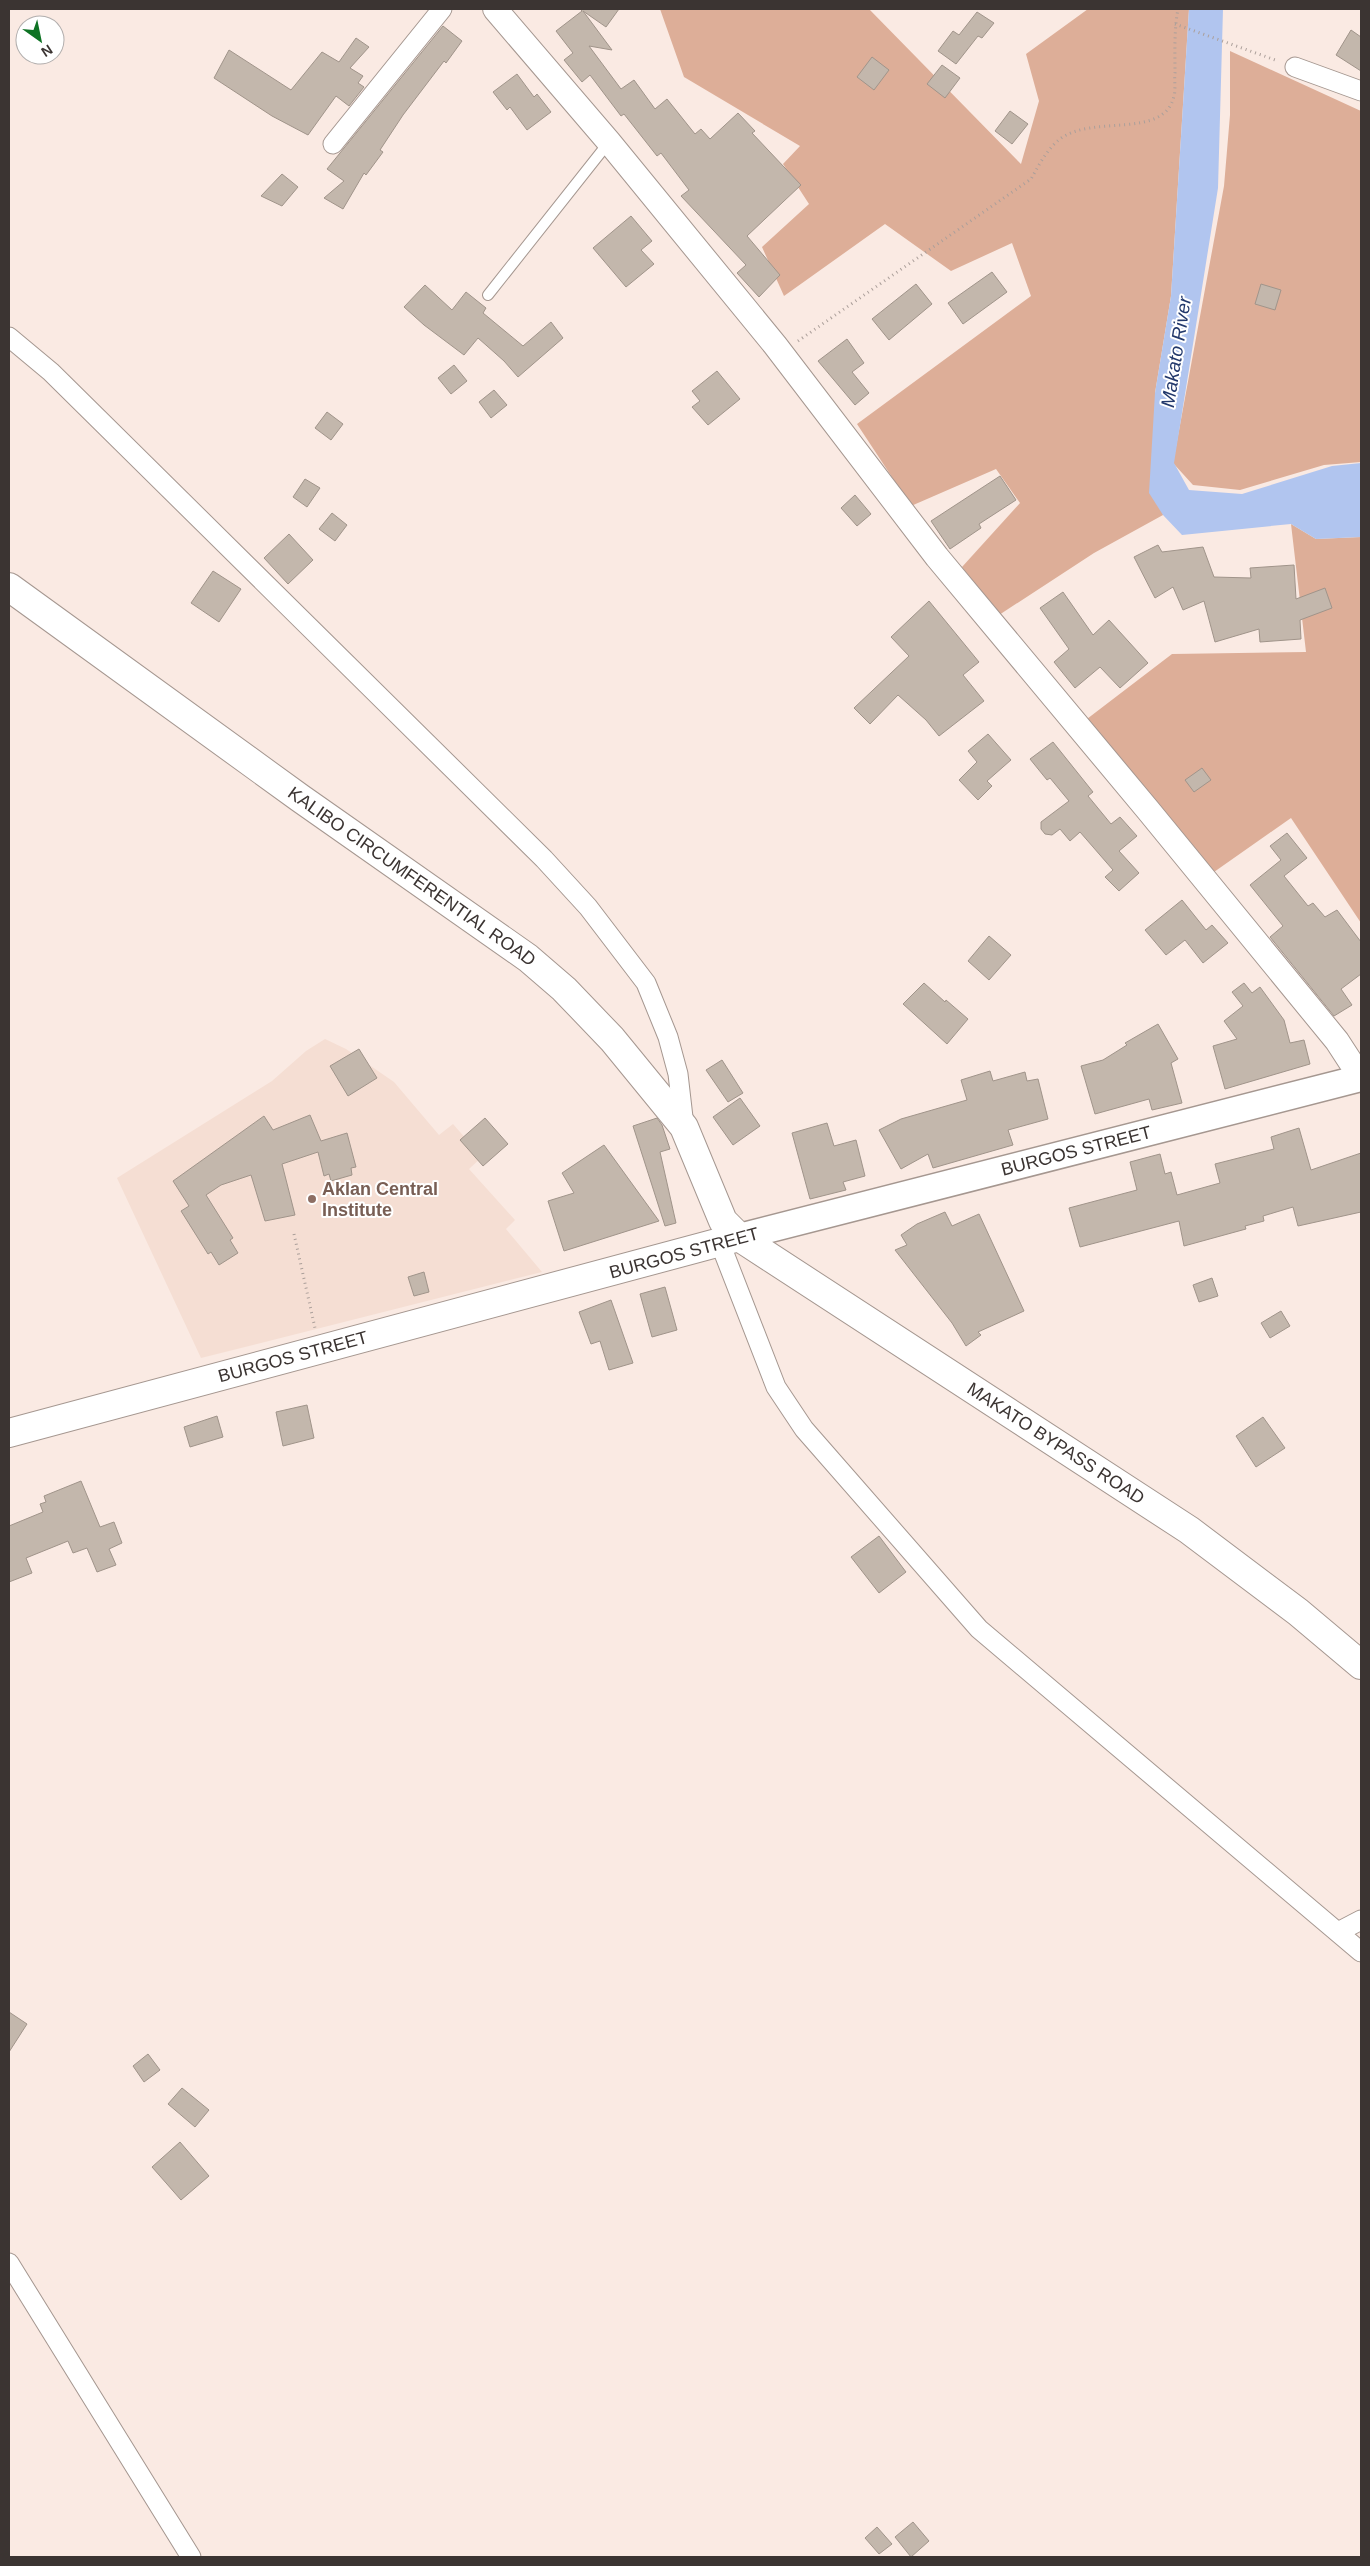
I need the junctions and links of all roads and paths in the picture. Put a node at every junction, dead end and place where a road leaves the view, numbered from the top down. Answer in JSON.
{"nodes":[{"id":1,"x":442,"y":9,"type":"edge"},
{"id":2,"x":495,"y":9,"type":"edge"},
{"id":3,"x":1178,"y":9,"type":"edge"},
{"id":4,"x":1175,"y":24,"type":"junction"},
{"id":5,"x":1295,"y":67,"type":"joint"},
{"id":6,"x":1361,"y":90,"type":"edge"},
{"id":7,"x":608,"y":142,"type":"junction"},
{"id":8,"x":333,"y":144,"type":"dead end"},
{"id":9,"x":488,"y":295,"type":"dead end"},
{"id":10,"x":9,"y":337,"type":"edge"},
{"id":11,"x":793,"y":345,"type":"dead end"},
{"id":12,"x":9,"y":587,"type":"edge"},
{"id":13,"x":1361,"y":1078,"type":"edge"},
{"id":14,"x":684,"y":1127,"type":"junction"},
{"id":15,"x":294,"y":1234,"type":"dead end"},
{"id":16,"x":730,"y":1240,"type":"junction"},
{"id":17,"x":319,"y":1350,"type":"junction"},
{"id":18,"x":9,"y":1433,"type":"edge"},
{"id":19,"x":1361,"y":1665,"type":"edge"},
{"id":20,"x":1361,"y":1920,"type":"edge"},
{"id":21,"x":1338,"y":1932,"type":"junction"},
{"id":22,"x":1361,"y":1952,"type":"edge"},
{"id":23,"x":9,"y":2264,"type":"edge"},
{"id":24,"x":191,"y":2557,"type":"edge"}],
"edges":[{"from":1,"to":8,"type":"street"},
{"from":2,"to":7,"type":"street"},
{"from":3,"to":4,"type":"path"},
{"from":4,"to":5,"type":"path"},
{"from":4,"to":11,"type":"path"},
{"from":5,"to":6,"type":"street"},
{"from":7,"to":9,"type":"lane"},
{"from":7,"to":13,"type":"street"},
{"from":10,"to":14,"type":"street"},
{"from":12,"to":14,"type":"main road","name":"KALIBO CIRCUMFERENTIAL ROAD"},
{"from":13,"to":16,"type":"main road","name":"BURGOS STREET"},
{"from":14,"to":16,"type":"main road","name":"KALIBO CIRCUMFERENTIAL ROAD"},
{"from":15,"to":17,"type":"path"},
{"from":16,"to":17,"type":"main road","name":"BURGOS STREET"},
{"from":16,"to":19,"type":"main road","name":"MAKATO BYPASS ROAD"},
{"from":16,"to":21,"type":"street"},
{"from":17,"to":18,"type":"main road","name":"BURGOS STREET"},
{"from":20,"to":21,"type":"street"},
{"from":21,"to":22,"type":"street"},
{"from":23,"to":24,"type":"street"}]}
